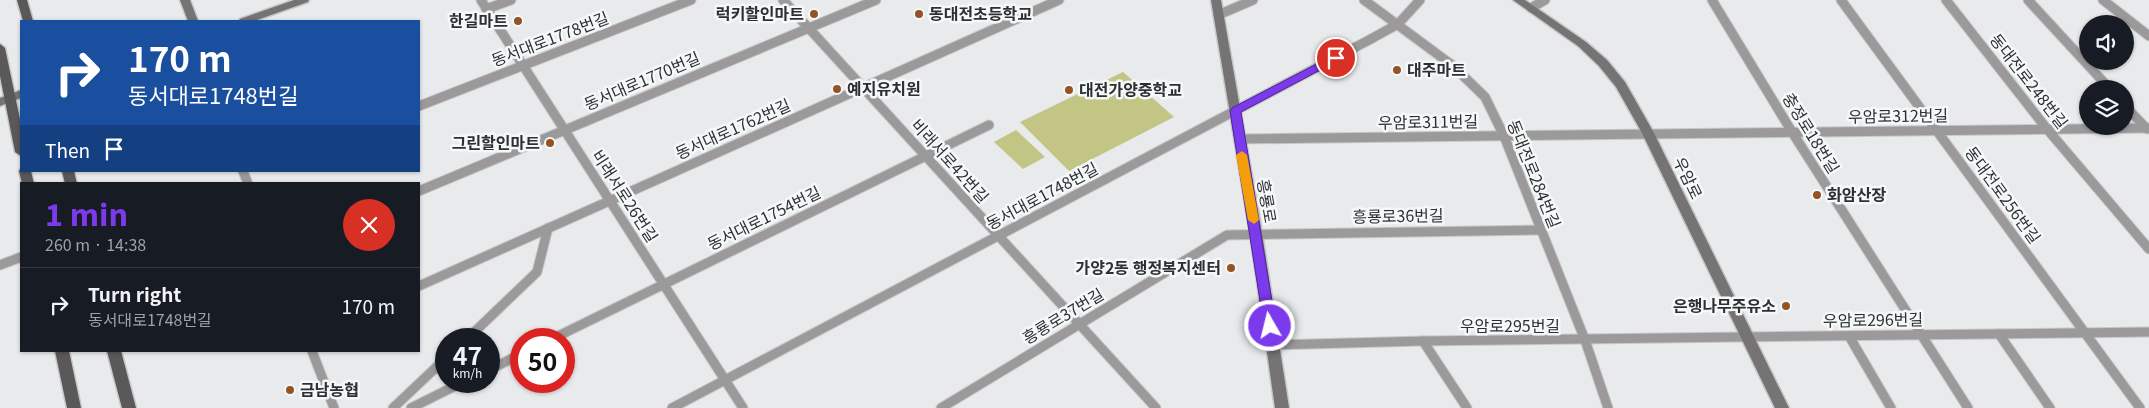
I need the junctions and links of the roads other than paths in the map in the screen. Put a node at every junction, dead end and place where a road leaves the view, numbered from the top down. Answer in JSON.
{"nodes":[{"id":1,"x":22,"y":0,"type":"edge"},
{"id":2,"x":185,"y":0,"type":"edge"},
{"id":3,"x":304,"y":0,"type":"edge"},
{"id":4,"x":481,"y":0,"type":"edge"},
{"id":5,"x":512,"y":0,"type":"edge"},
{"id":6,"x":691,"y":0,"type":"edge"},
{"id":7,"x":783,"y":0,"type":"edge"},
{"id":8,"x":876,"y":0,"type":"edge"},
{"id":9,"x":1059,"y":0,"type":"edge"},
{"id":10,"x":1216,"y":0,"type":"edge"},
{"id":11,"x":1253,"y":0,"type":"edge"},
{"id":12,"x":1364,"y":0,"type":"edge"},
{"id":13,"x":1420,"y":0,"type":"edge"},
{"id":14,"x":1518,"y":0,"type":"edge"},
{"id":15,"x":1545,"y":0,"type":"edge"},
{"id":16,"x":1712,"y":0,"type":"edge"},
{"id":17,"x":1842,"y":0,"type":"edge"},
{"id":18,"x":1946,"y":0,"type":"edge"},
{"id":19,"x":2028,"y":0,"type":"edge"},
{"id":20,"x":2103,"y":0,"type":"edge"},
{"id":21,"x":1531,"y":8,"type":"junction"},
{"id":22,"x":486,"y":9,"type":"junction"},
{"id":23,"x":1218,"y":16,"type":"junction"},
{"id":24,"x":28,"y":20,"type":"edge"},
{"id":25,"x":193,"y":20,"type":"edge"},
{"id":26,"x":247,"y":20,"type":"edge"},
{"id":27,"x":1398,"y":24,"type":"junction"},
{"id":28,"x":808,"y":28,"type":"junction"},
{"id":29,"x":2149,"y":36,"type":"edge"},
{"id":30,"x":0,"y":48,"type":"edge"},
{"id":31,"x":1,"y":63,"type":"edge"},
{"id":32,"x":524,"y":65,"type":"junction"},
{"id":33,"x":2102,"y":80,"type":"edge"},
{"id":34,"x":863,"y":88,"type":"junction"},
{"id":35,"x":11,"y":98,"type":"edge"},
{"id":36,"x":420,"y":106,"type":"edge"},
{"id":37,"x":1236,"y":111,"type":"junction"},
{"id":38,"x":2134,"y":115,"type":"edge"},
{"id":39,"x":989,"y":125,"type":"dead end"},
{"id":40,"x":2047,"y":129,"type":"junction"},
{"id":41,"x":2148,"y":129,"type":"edge"},
{"id":42,"x":565,"y":130,"type":"junction"},
{"id":43,"x":1937,"y":130,"type":"junction"},
{"id":44,"x":1792,"y":132,"type":"junction"},
{"id":45,"x":1648,"y":133,"type":"junction"},
{"id":46,"x":1504,"y":136,"type":"junction"},
{"id":47,"x":1239,"y":139,"type":"junction"},
{"id":48,"x":20,"y":147,"type":"edge"},
{"id":49,"x":926,"y":156,"type":"junction"},
{"id":50,"x":420,"y":191,"type":"edge"},
{"id":51,"x":610,"y":200,"type":"junction"},
{"id":52,"x":548,"y":228,"type":"junction"},
{"id":53,"x":1540,"y":230,"type":"junction"},
{"id":54,"x":1256,"y":233,"type":"junction"},
{"id":55,"x":998,"y":236,"type":"junction"},
{"id":56,"x":2149,"y":249,"type":"edge"},
{"id":57,"x":20,"y":257,"type":"edge"},
{"id":58,"x":0,"y":266,"type":"edge"},
{"id":59,"x":664,"y":284,"type":"junction"},
{"id":60,"x":420,"y":286,"type":"edge"},
{"id":61,"x":1079,"y":324,"type":"junction"},
{"id":62,"x":478,"y":328,"type":"edge"},
{"id":63,"x":574,"y":328,"type":"edge"},
{"id":64,"x":2149,"y":332,"type":"edge"},
{"id":65,"x":2084,"y":333,"type":"junction"},
{"id":66,"x":1999,"y":334,"type":"junction"},
{"id":67,"x":1921,"y":335,"type":"junction"},
{"id":68,"x":1848,"y":336,"type":"junction"},
{"id":69,"x":1748,"y":337,"type":"junction"},
{"id":70,"x":1585,"y":340,"type":"junction"},
{"id":71,"x":1423,"y":341,"type":"junction"},
{"id":72,"x":1272,"y":345,"type":"junction"},
{"id":73,"x":62,"y":352,"type":"edge"},
{"id":74,"x":114,"y":352,"type":"edge"},
{"id":75,"x":312,"y":352,"type":"edge"},
{"id":76,"x":435,"y":368,"type":"edge"},
{"id":77,"x":725,"y":380,"type":"junction"},
{"id":78,"x":441,"y":393,"type":"edge"},
{"id":79,"x":74,"y":408,"type":"edge"},
{"id":80,"x":129,"y":408,"type":"edge"},
{"id":81,"x":334,"y":408,"type":"edge"},
{"id":82,"x":393,"y":408,"type":"edge"},
{"id":83,"x":411,"y":408,"type":"edge"},
{"id":84,"x":672,"y":408,"type":"edge"},
{"id":85,"x":743,"y":408,"type":"edge"},
{"id":86,"x":941,"y":408,"type":"edge"},
{"id":87,"x":1156,"y":408,"type":"edge"},
{"id":88,"x":1282,"y":408,"type":"edge"},
{"id":89,"x":1467,"y":408,"type":"edge"},
{"id":90,"x":1608,"y":408,"type":"edge"},
{"id":91,"x":1782,"y":408,"type":"edge"},
{"id":92,"x":1891,"y":408,"type":"edge"},
{"id":93,"x":1968,"y":408,"type":"edge"},
{"id":94,"x":2050,"y":408,"type":"edge"},
{"id":95,"x":2140,"y":408,"type":"edge"}],
"edges":[{"from":1,"to":24,"type":"main road"},
{"from":2,"to":25,"type":"main road"},
{"from":3,"to":26,"type":"main road"},
{"from":4,"to":22,"type":"street","name":"비래서로26번길"},
{"from":5,"to":22,"type":"street"},
{"from":6,"to":32,"type":"street","name":"동서대로1778번길"},
{"from":7,"to":28,"type":"street","name":"비래서로42번길"},
{"from":8,"to":28,"type":"street","name":"동서대로1770번길"},
{"from":9,"to":34,"type":"street","name":"동서대로1762번길"},
{"from":10,"to":23,"type":"main road","name":"흥룡로"},
{"from":11,"to":23,"type":"street"},
{"from":12,"to":27,"type":"street","name":"동대전로284번길"},
{"from":13,"to":27,"type":"street","name":"동서대로1748번길"},
{"from":14,"to":21,"type":"main road","name":"우암로"},
{"from":15,"to":21,"type":"street"},
{"from":16,"to":44,"type":"street","name":"충정로18번길"},
{"from":17,"to":43,"type":"street","name":"동대전로256번길"},
{"from":18,"to":40,"type":"street","name":"동대전로248번길"},
{"from":19,"to":33,"type":"street"},
{"from":20,"to":29,"type":"street"},
{"from":21,"to":45,"type":"main road","name":"우암로"},
{"from":22,"to":32,"type":"street","name":"비래서로26번길"},
{"from":23,"to":37,"type":"main road","name":"흥룡로"},
{"from":27,"to":37,"type":"street","name":"동서대로1748번길"},
{"from":27,"to":46,"type":"street","name":"동대전로284번길"},
{"from":28,"to":34,"type":"street","name":"비래서로42번길"},
{"from":28,"to":42,"type":"street","name":"동서대로1770번길"},
{"from":30,"to":31,"type":"main road"},
{"from":31,"to":35,"type":"main road"},
{"from":32,"to":36,"type":"street","name":"동서대로1778번길"},
{"from":32,"to":42,"type":"street","name":"비래서로26번길"},
{"from":34,"to":49,"type":"street","name":"비래서로42번길"},
{"from":34,"to":51,"type":"street","name":"동서대로1762번길"},
{"from":35,"to":48,"type":"main road"},
{"from":37,"to":47,"type":"main road","name":"흥룡로"},
{"from":37,"to":55,"type":"street","name":"동서대로1748번길"},
{"from":38,"to":41,"type":"street"},
{"from":39,"to":49,"type":"street","name":"동서대로1754번길"},
{"from":40,"to":41,"type":"street","name":"우암로312번길"},
{"from":40,"to":43,"type":"street","name":"우암로312번길"},
{"from":40,"to":56,"type":"street","name":"동대전로248번길"},
{"from":42,"to":50,"type":"street","name":"동서대로1770번길"},
{"from":42,"to":51,"type":"street","name":"비래서로26번길"},
{"from":43,"to":44,"type":"street","name":"우암로312번길"},
{"from":43,"to":65,"type":"street","name":"동대전로256번길"},
{"from":44,"to":45,"type":"street","name":"우암로312번길"},
{"from":44,"to":67,"type":"street","name":"충정로18번길"},
{"from":45,"to":46,"type":"street","name":"우암로311번길"},
{"from":45,"to":69,"type":"main road","name":"우암로"},
{"from":46,"to":47,"type":"street","name":"우암로311번길"},
{"from":46,"to":53,"type":"street","name":"동대전로284번길"},
{"from":47,"to":54,"type":"main road","name":"흥룡로"},
{"from":49,"to":55,"type":"street","name":"비래서로42번길"},
{"from":49,"to":59,"type":"street","name":"동서대로1754번길"},
{"from":51,"to":52,"type":"street","name":"동서대로1762번길"},
{"from":51,"to":59,"type":"street","name":"비래서로26번길"},
{"from":52,"to":60,"type":"street","name":"동서대로1762번길"},
{"from":52,"to":62,"type":"street"},
{"from":53,"to":54,"type":"street","name":"흥룡로36번길"},
{"from":53,"to":70,"type":"street","name":"동대전로284번길"},
{"from":54,"to":61,"type":"street","name":"흥룡로37번길"},
{"from":54,"to":72,"type":"main road","name":"흥룡로"},
{"from":55,"to":61,"type":"street","name":"비래서로42번길"},
{"from":55,"to":77,"type":"street","name":"동서대로1748번길"},
{"from":57,"to":58,"type":"street"},
{"from":59,"to":63,"type":"street","name":"동서대로1754번길"},
{"from":59,"to":77,"type":"street","name":"비래서로26번길"},
{"from":61,"to":86,"type":"street","name":"흥룡로37번길"},
{"from":61,"to":87,"type":"street","name":"비래서로42번길"},
{"from":64,"to":65,"type":"street","name":"우암로296번길"},
{"from":65,"to":66,"type":"street","name":"우암로296번길"},
{"from":65,"to":95,"type":"street","name":"동대전로256번길"},
{"from":66,"to":67,"type":"street","name":"우암로296번길"},
{"from":66,"to":94,"type":"street"},
{"from":67,"to":68,"type":"street","name":"우암로296번길"},
{"from":67,"to":93,"type":"street","name":"충정로18번길"},
{"from":68,"to":69,"type":"street","name":"우암로296번길"},
{"from":68,"to":92,"type":"street"},
{"from":69,"to":70,"type":"street","name":"우암로295번길"},
{"from":69,"to":91,"type":"main road","name":"우암로"},
{"from":70,"to":71,"type":"street","name":"우암로295번길"},
{"from":70,"to":90,"type":"street","name":"동대전로284번길"},
{"from":71,"to":72,"type":"street","name":"우암로295번길"},
{"from":71,"to":89,"type":"street"},
{"from":72,"to":88,"type":"main road","name":"흥룡로"},
{"from":73,"to":79,"type":"main road"},
{"from":74,"to":80,"type":"main road"},
{"from":75,"to":81,"type":"street"},
{"from":76,"to":82,"type":"street"},
{"from":77,"to":84,"type":"street","name":"동서대로1748번길"},
{"from":77,"to":85,"type":"street","name":"비래서로26번길"},
{"from":78,"to":83,"type":"street"}]}
